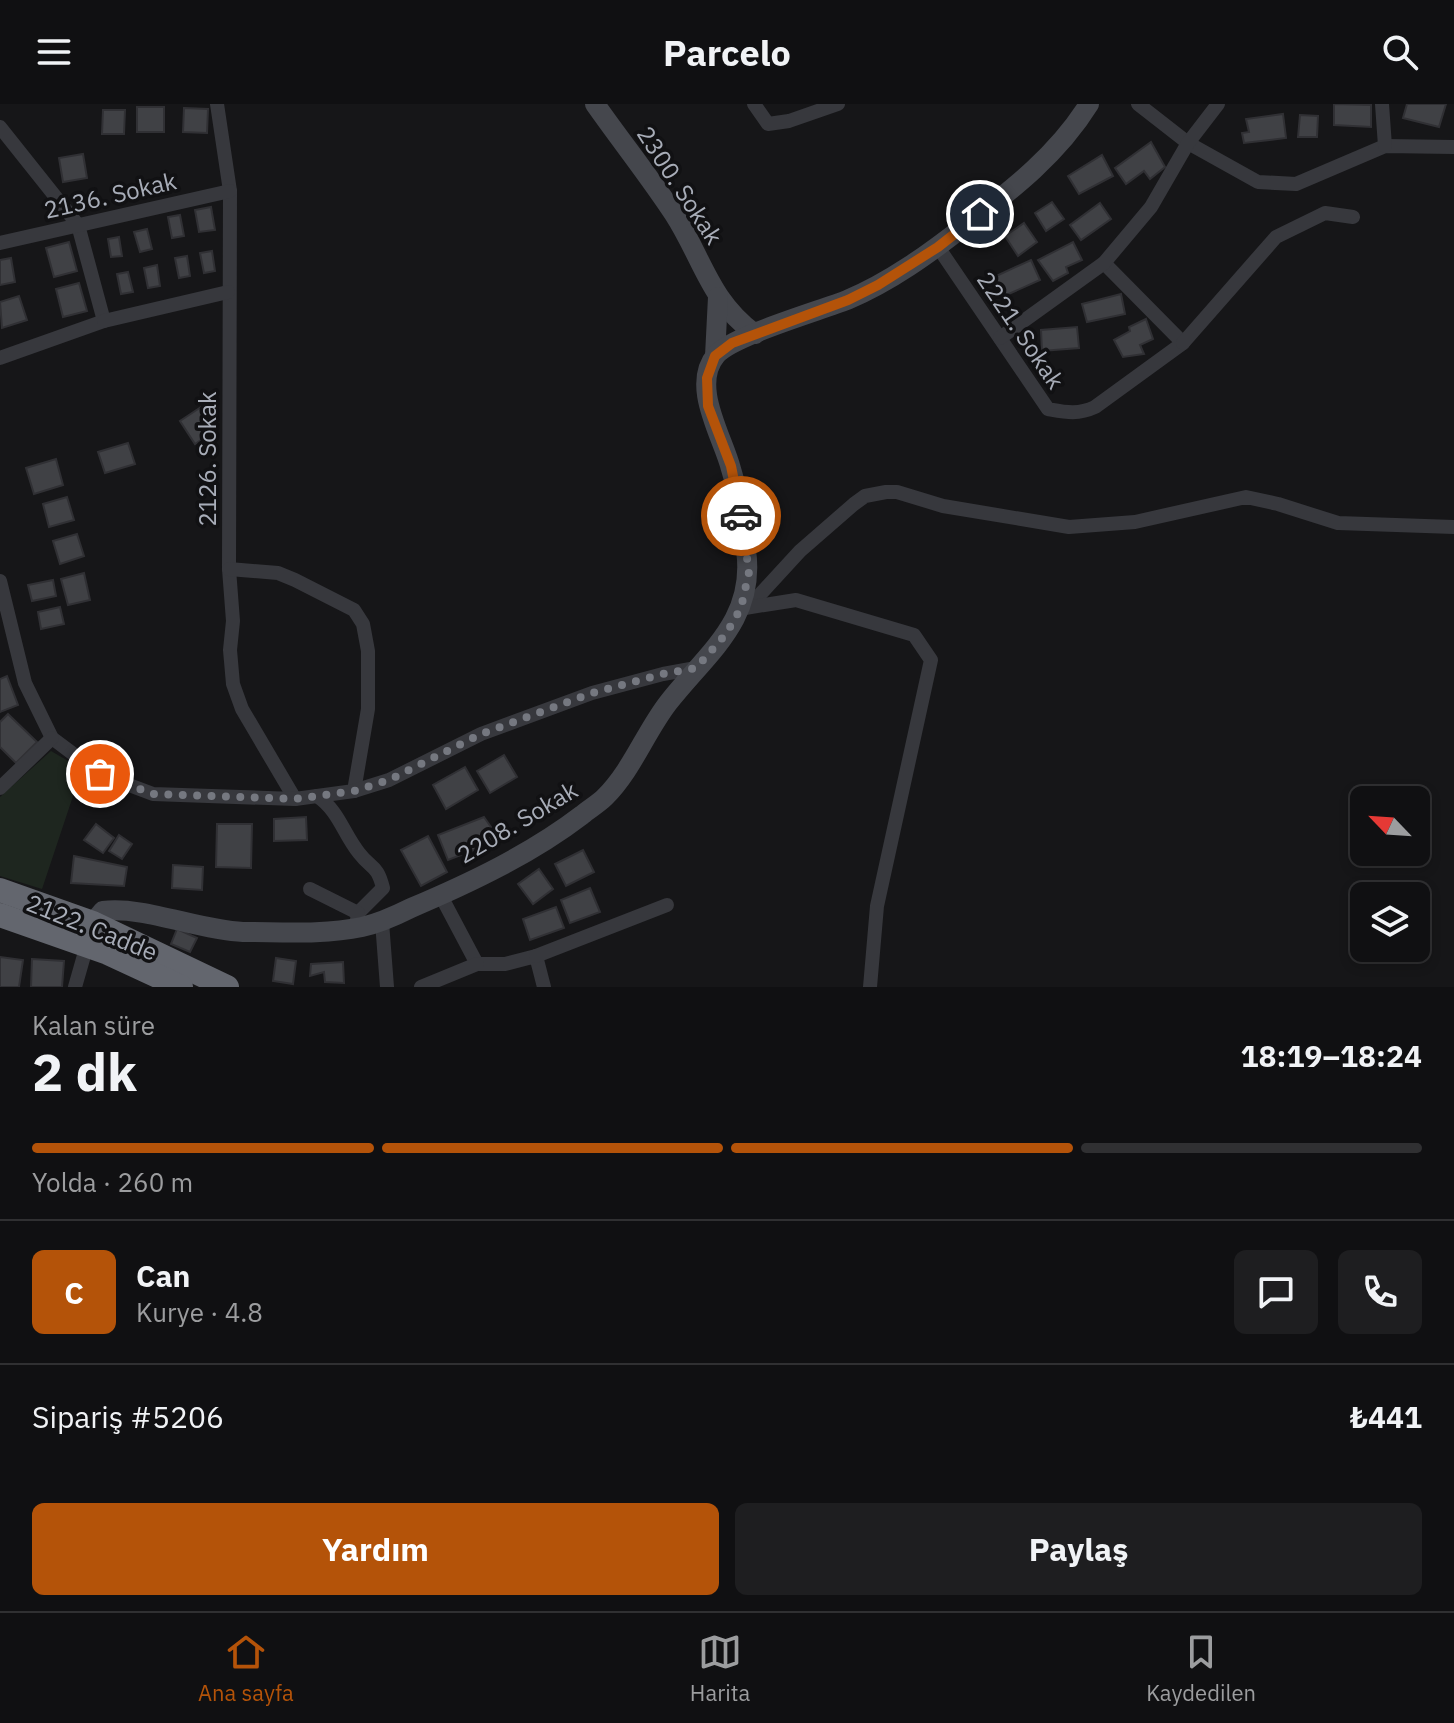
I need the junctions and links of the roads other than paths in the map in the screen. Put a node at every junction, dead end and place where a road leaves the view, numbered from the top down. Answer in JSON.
{"nodes":[{"id":1,"x":217,"y":104,"type":"edge"},
{"id":2,"x":595,"y":104,"type":"edge"},
{"id":3,"x":754,"y":104,"type":"edge"},
{"id":4,"x":838,"y":104,"type":"edge"},
{"id":5,"x":1089,"y":104,"type":"edge"},
{"id":6,"x":1138,"y":104,"type":"edge"},
{"id":7,"x":1218,"y":104,"type":"edge"},
{"id":8,"x":1382,"y":104,"type":"edge"},
{"id":9,"x":0,"y":127,"type":"edge"},
{"id":10,"x":1188,"y":143,"type":"junction"},
{"id":11,"x":1385,"y":146,"type":"junction"},
{"id":12,"x":1454,"y":147,"type":"edge"},
{"id":13,"x":230,"y":191,"type":"junction"},
{"id":14,"x":1353,"y":217,"type":"dead end"},
{"id":15,"x":78,"y":225,"type":"junction"},
{"id":16,"x":0,"y":243,"type":"edge"},
{"id":17,"x":938,"y":247,"type":"junction"},
{"id":18,"x":1104,"y":263,"type":"junction"},
{"id":19,"x":228,"y":292,"type":"junction"},
{"id":20,"x":104,"y":321,"type":"junction"},
{"id":21,"x":736,"y":333,"type":"junction"},
{"id":22,"x":1000,"y":338,"type":"junction"},
{"id":23,"x":1183,"y":343,"type":"junction"},
{"id":24,"x":0,"y":358,"type":"edge"},
{"id":25,"x":1454,"y":527,"type":"edge"},
{"id":26,"x":229,"y":569,"type":"junction"},
{"id":27,"x":0,"y":581,"type":"edge"},
{"id":28,"x":741,"y":608,"type":"junction"},
{"id":29,"x":696,"y":668,"type":"junction"},
{"id":30,"x":52,"y":738,"type":"junction"},
{"id":31,"x":0,"y":788,"type":"edge"},
{"id":32,"x":354,"y":791,"type":"junction"},
{"id":33,"x":317,"y":796,"type":"junction"},
{"id":34,"x":295,"y":799,"type":"junction"},
{"id":35,"x":310,"y":889,"type":"dead end"},
{"id":36,"x":0,"y":890,"type":"edge"},
{"id":37,"x":441,"y":896,"type":"junction"},
{"id":38,"x":667,"y":905,"type":"dead end"},
{"id":39,"x":0,"y":915,"type":"edge"},
{"id":40,"x":357,"y":920,"type":"junction"},
{"id":41,"x":382,"y":922,"type":"junction"},
{"id":42,"x":90,"y":934,"type":"junction"},
{"id":43,"x":536,"y":956,"type":"junction"},
{"id":44,"x":477,"y":964,"type":"junction"},
{"id":45,"x":75,"y":987,"type":"edge"},
{"id":46,"x":181,"y":987,"type":"edge"},
{"id":47,"x":227,"y":987,"type":"edge"},
{"id":48,"x":387,"y":987,"type":"edge"},
{"id":49,"x":421,"y":987,"type":"edge"},
{"id":50,"x":544,"y":987,"type":"edge"},
{"id":51,"x":870,"y":987,"type":"edge"}],
"edges":[{"from":1,"to":13,"type":"street","name":"2126. Sokak"},
{"from":2,"to":21,"type":"street","name":"2300. Sokak"},
{"from":3,"to":4,"type":"street"},
{"from":5,"to":17,"type":"street","name":"2208. Sokak"},
{"from":6,"to":10,"type":"street"},
{"from":7,"to":10,"type":"street"},
{"from":8,"to":11,"type":"street"},
{"from":9,"to":15,"type":"street"},
{"from":10,"to":11,"type":"street"},
{"from":10,"to":18,"type":"street"},
{"from":11,"to":12,"type":"street"},
{"from":13,"to":15,"type":"street","name":"2136. Sokak"},
{"from":13,"to":19,"type":"street","name":"2126. Sokak"},
{"from":14,"to":23,"type":"street"},
{"from":15,"to":16,"type":"street","name":"2136. Sokak"},
{"from":15,"to":20,"type":"street"},
{"from":17,"to":21,"type":"street","name":"2208. Sokak"},
{"from":17,"to":22,"type":"street","name":"2221. Sokak"},
{"from":18,"to":22,"type":"street"},
{"from":18,"to":23,"type":"street"},
{"from":19,"to":20,"type":"street"},
{"from":19,"to":26,"type":"street","name":"2126. Sokak"},
{"from":20,"to":24,"type":"street"},
{"from":21,"to":28,"type":"street","name":"2208. Sokak"},
{"from":22,"to":23,"type":"street","name":"2221. Sokak"},
{"from":25,"to":28,"type":"street"},
{"from":26,"to":32,"type":"street"},
{"from":26,"to":34,"type":"street","name":"2126. Sokak"},
{"from":27,"to":30,"type":"street"},
{"from":28,"to":29,"type":"street","name":"2208. Sokak"},
{"from":28,"to":51,"type":"street"},
{"from":29,"to":32,"type":"street"},
{"from":29,"to":37,"type":"street","name":"2208. Sokak"},
{"from":30,"to":31,"type":"street"},
{"from":30,"to":34,"type":"street"},
{"from":32,"to":33,"type":"street"},
{"from":33,"to":34,"type":"street"},
{"from":33,"to":40,"type":"street"},
{"from":35,"to":40,"type":"street"},
{"from":36,"to":42,"type":"highway","name":"2122. Cadde"},
{"from":37,"to":41,"type":"street","name":"2208. Sokak"},
{"from":37,"to":44,"type":"street"},
{"from":38,"to":43,"type":"street"},
{"from":39,"to":42,"type":"highway","name":"2122. Cadde"},
{"from":40,"to":41,"type":"street","name":"2208. Sokak"},
{"from":40,"to":42,"type":"street","name":"2208. Sokak"},
{"from":41,"to":48,"type":"street"},
{"from":42,"to":45,"type":"street"},
{"from":42,"to":46,"type":"highway","name":"2122. Cadde"},
{"from":42,"to":47,"type":"highway","name":"2122. Cadde"},
{"from":43,"to":44,"type":"street"},
{"from":43,"to":50,"type":"street"},
{"from":44,"to":49,"type":"street"}]}
